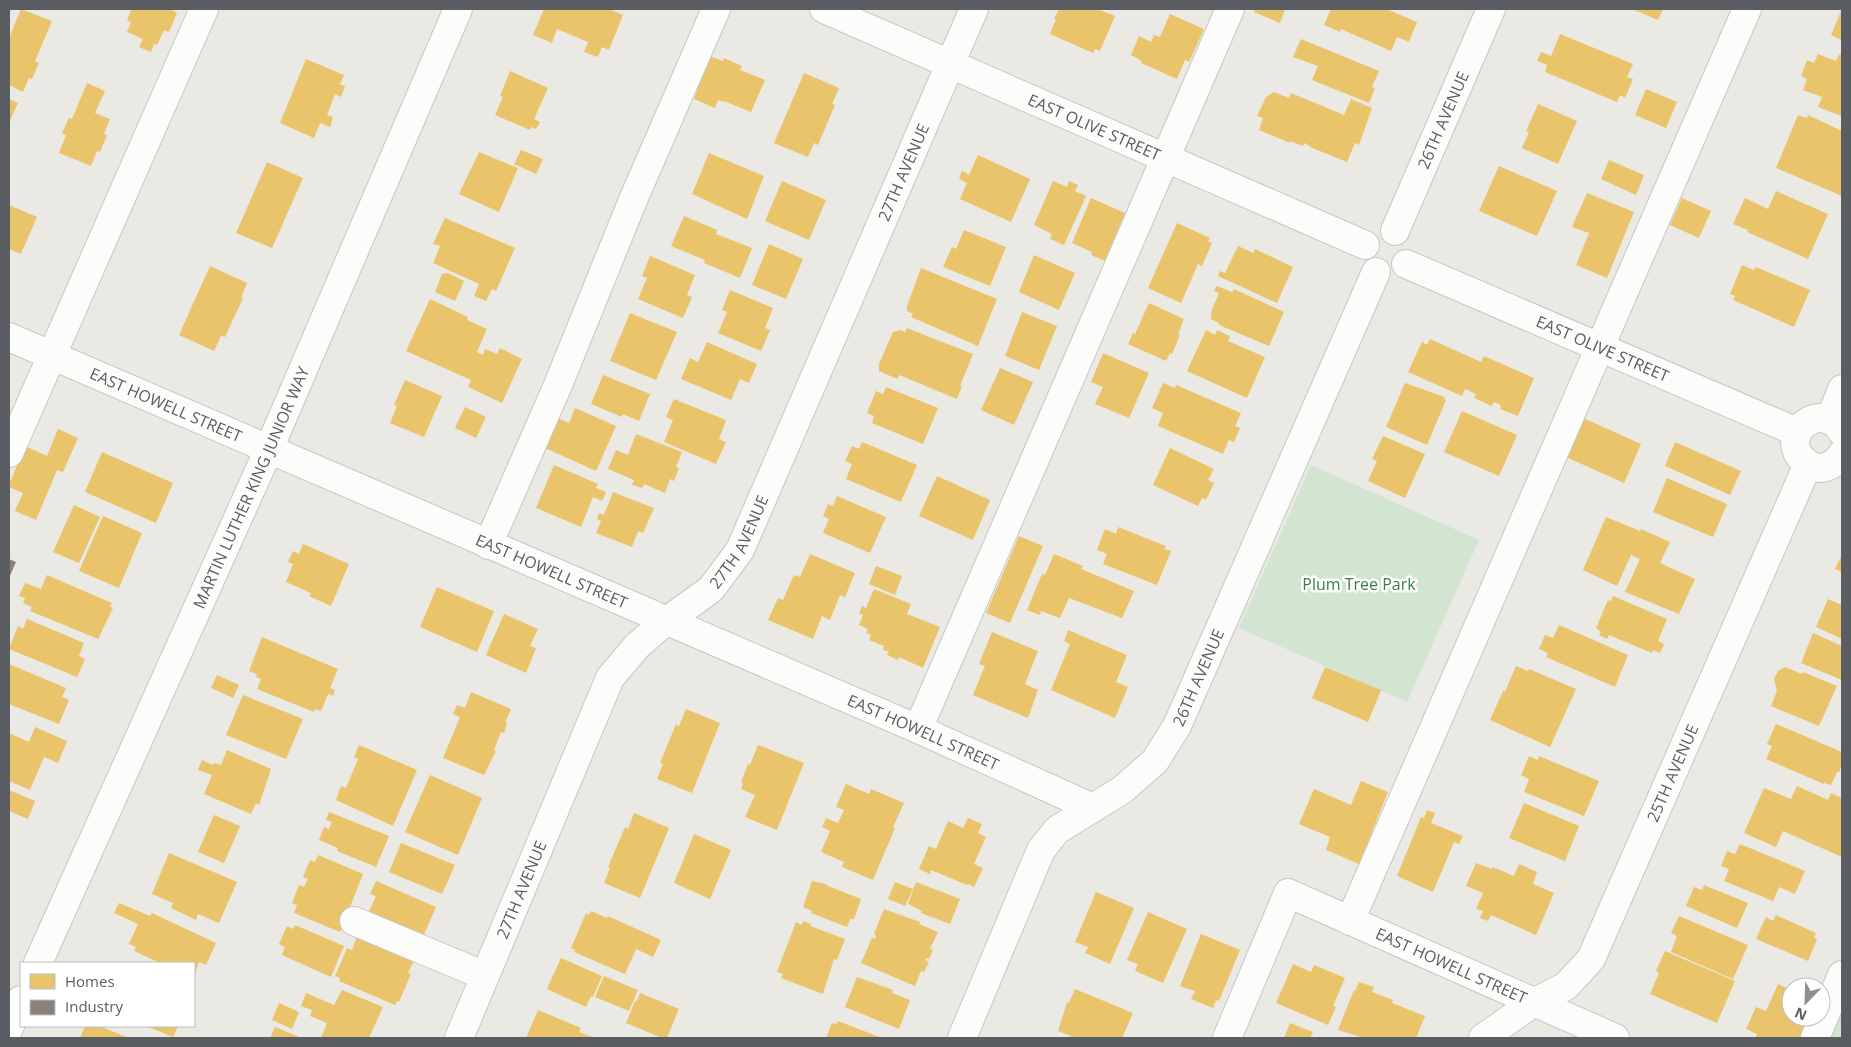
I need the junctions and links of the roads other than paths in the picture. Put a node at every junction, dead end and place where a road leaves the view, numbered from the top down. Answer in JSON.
{"nodes":[{"id":1,"x":204,"y":9,"type":"edge"},
{"id":2,"x":458,"y":9,"type":"edge"},
{"id":3,"x":716,"y":9,"type":"edge"},
{"id":4,"x":824,"y":9,"type":"edge"},
{"id":5,"x":974,"y":9,"type":"edge"},
{"id":6,"x":1230,"y":9,"type":"edge"},
{"id":7,"x":1491,"y":9,"type":"edge"},
{"id":8,"x":1747,"y":9,"type":"edge"},
{"id":9,"x":951,"y":64,"type":"junction"},
{"id":10,"x":1167,"y":157,"type":"junction"},
{"id":11,"x":1396,"y":231,"type":"junction"},
{"id":12,"x":1365,"y":245,"type":"junction"},
{"id":13,"x":1406,"y":264,"type":"junction"},
{"id":14,"x":1376,"y":272,"type":"junction"},
{"id":15,"x":9,"y":337,"type":"edge"},
{"id":16,"x":1601,"y":347,"type":"junction"},
{"id":17,"x":53,"y":356,"type":"junction"},
{"id":18,"x":1842,"y":389,"type":"edge"},
{"id":19,"x":1836,"y":426,"type":"edge"},
{"id":20,"x":1797,"y":432,"type":"junction"},
{"id":21,"x":268,"y":449,"type":"junction"},
{"id":22,"x":9,"y":453,"type":"edge"},
{"id":23,"x":1842,"y":454,"type":"edge"},
{"id":24,"x":1808,"y":464,"type":"junction"},
{"id":25,"x":488,"y":544,"type":"junction"},
{"id":26,"x":666,"y":622,"type":"junction"},
{"id":27,"x":918,"y":730,"type":"junction"},
{"id":28,"x":1093,"y":808,"type":"junction"},
{"id":29,"x":1350,"y":921,"type":"junction"},
{"id":30,"x":354,"y":922,"type":"dead end"},
{"id":31,"x":38,"y":962,"type":"edge"},
{"id":32,"x":1842,"y":975,"type":"edge"},
{"id":33,"x":485,"y":976,"type":"junction"},
{"id":34,"x":20,"y":1002,"type":"edge"},
{"id":35,"x":1533,"y":1003,"type":"junction"},
{"id":36,"x":9,"y":1028,"type":"edge"},
{"id":37,"x":459,"y":1038,"type":"edge"},
{"id":38,"x":962,"y":1038,"type":"edge"},
{"id":39,"x":1226,"y":1038,"type":"edge"},
{"id":40,"x":1483,"y":1038,"type":"edge"},
{"id":41,"x":1614,"y":1038,"type":"edge"},
{"id":42,"x":1815,"y":1038,"type":"edge"}],
"edges":[{"from":1,"to":17,"type":"street"},
{"from":2,"to":21,"type":"street","name":"MARTIN LUTHER KING JUNIOR WAY"},
{"from":3,"to":25,"type":"street"},
{"from":4,"to":9,"type":"street","name":"EAST OLIVE STREET"},
{"from":5,"to":9,"type":"street","name":"27TH AVENUE"},
{"from":6,"to":10,"type":"street"},
{"from":7,"to":11,"type":"street","name":"26TH AVENUE"},
{"from":8,"to":16,"type":"street"},
{"from":9,"to":10,"type":"street","name":"EAST OLIVE STREET"},
{"from":9,"to":26,"type":"street","name":"27TH AVENUE"},
{"from":10,"to":12,"type":"street","name":"EAST OLIVE STREET"},
{"from":10,"to":27,"type":"street"},
{"from":11,"to":12,"type":"street"},
{"from":11,"to":13,"type":"street"},
{"from":12,"to":14,"type":"street"},
{"from":13,"to":14,"type":"street"},
{"from":13,"to":16,"type":"street","name":"EAST OLIVE STREET"},
{"from":14,"to":28,"type":"street","name":"26TH AVENUE"},
{"from":15,"to":17,"type":"street","name":"EAST HOWELL STREET"},
{"from":16,"to":20,"type":"street","name":"EAST OLIVE STREET"},
{"from":16,"to":29,"type":"street"},
{"from":17,"to":21,"type":"street","name":"EAST HOWELL STREET"},
{"from":17,"to":22,"type":"street"},
{"from":18,"to":19,"type":"street"},
{"from":19,"to":20,"type":"street"},
{"from":20,"to":24,"type":"street"},
{"from":21,"to":25,"type":"street","name":"EAST HOWELL STREET"},
{"from":21,"to":31,"type":"street","name":"MARTIN LUTHER KING JUNIOR WAY"},
{"from":23,"to":24,"type":"street"},
{"from":24,"to":35,"type":"street","name":"25TH AVENUE"},
{"from":25,"to":26,"type":"street","name":"EAST HOWELL STREET"},
{"from":26,"to":27,"type":"street","name":"EAST HOWELL STREET"},
{"from":26,"to":33,"type":"street","name":"27TH AVENUE"},
{"from":27,"to":28,"type":"street","name":"EAST HOWELL STREET"},
{"from":28,"to":38,"type":"street","name":"26TH AVENUE"},
{"from":29,"to":35,"type":"street","name":"EAST HOWELL STREET"},
{"from":29,"to":39,"type":"street","name":"EAST HOWELL STREET"},
{"from":30,"to":33,"type":"street"},
{"from":32,"to":42,"type":"street"},
{"from":33,"to":37,"type":"street","name":"27TH AVENUE"},
{"from":34,"to":36,"type":"street"},
{"from":35,"to":40,"type":"street","name":"25TH AVENUE"},
{"from":35,"to":41,"type":"street","name":"EAST HOWELL STREET"}]}
